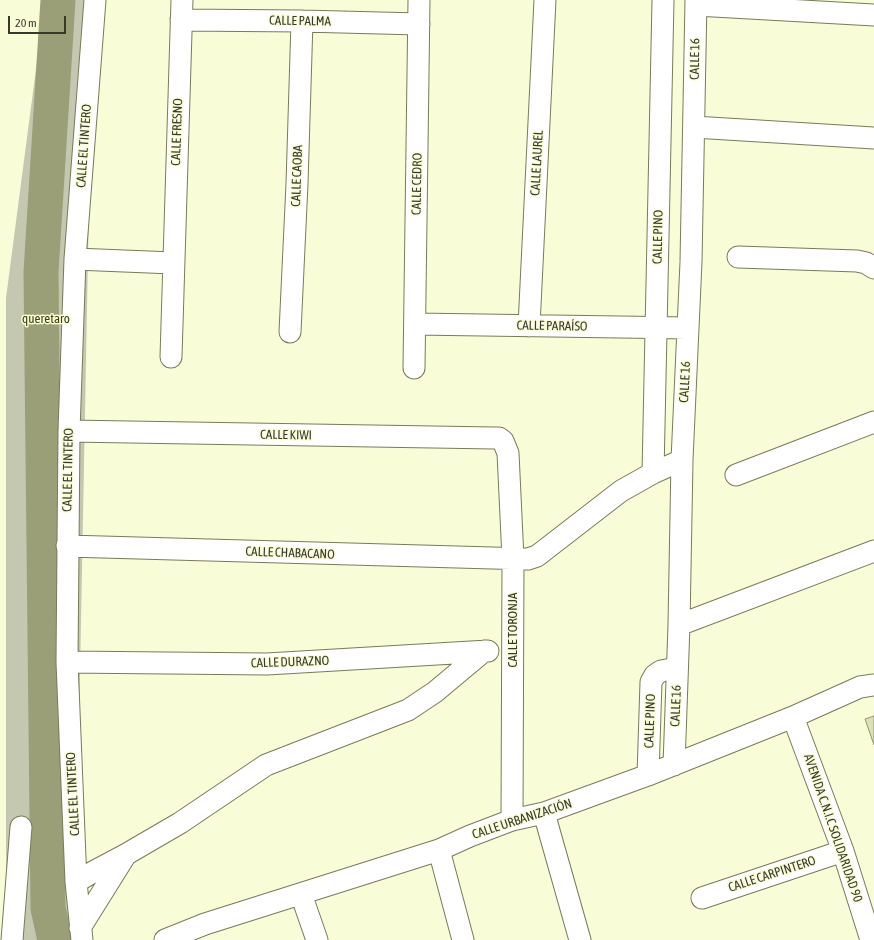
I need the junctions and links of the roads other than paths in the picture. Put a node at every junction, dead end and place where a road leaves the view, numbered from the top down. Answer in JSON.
{"nodes":[{"id":1,"x":95,"y":0,"type":"edge"},
{"id":2,"x":182,"y":0,"type":"edge"},
{"id":3,"x":419,"y":0,"type":"edge"},
{"id":4,"x":545,"y":0,"type":"edge"},
{"id":5,"x":663,"y":0,"type":"edge"},
{"id":6,"x":696,"y":3,"type":"edge"},
{"id":7,"x":803,"y":6,"type":"edge"},
{"id":8,"x":874,"y":15,"type":"edge"},
{"id":9,"x":181,"y":20,"type":"junction"},
{"id":10,"x":302,"y":21,"type":"junction"},
{"id":11,"x":419,"y":24,"type":"junction"},
{"id":12,"x":661,"y":105,"type":"junction"},
{"id":13,"x":694,"y":117,"type":"junction"},
{"id":14,"x":874,"y":138,"type":"edge"},
{"id":15,"x":738,"y":257,"type":"dead end"},
{"id":16,"x":75,"y":259,"type":"junction"},
{"id":17,"x":173,"y":263,"type":"junction"},
{"id":18,"x":874,"y":268,"type":"edge"},
{"id":19,"x":415,"y":324,"type":"junction"},
{"id":20,"x":529,"y":326,"type":"junction"},
{"id":21,"x":656,"y":328,"type":"junction"},
{"id":22,"x":688,"y":328,"type":"junction"},
{"id":23,"x":290,"y":332,"type":"dead end"},
{"id":24,"x":171,"y":357,"type":"dead end"},
{"id":25,"x":414,"y":368,"type":"dead end"},
{"id":26,"x":874,"y":422,"type":"edge"},
{"id":27,"x":69,"y":431,"type":"junction"},
{"id":28,"x":503,"y":441,"type":"joint"},
{"id":29,"x":682,"y":460,"type":"junction"},
{"id":30,"x":653,"y":473,"type":"junction"},
{"id":31,"x":736,"y":474,"type":"dead end"},
{"id":32,"x":67,"y":546,"type":"junction"},
{"id":33,"x":874,"y":551,"type":"edge"},
{"id":34,"x":513,"y":559,"type":"junction"},
{"id":35,"x":679,"y":625,"type":"junction"},
{"id":36,"x":513,"y":649,"type":"junction"},
{"id":37,"x":484,"y":651,"type":"junction"},
{"id":38,"x":67,"y":662,"type":"junction"},
{"id":39,"x":669,"y":670,"type":"junction"},
{"id":40,"x":869,"y":684,"type":"edge"},
{"id":41,"x":794,"y":717,"type":"junction"},
{"id":42,"x":674,"y":765,"type":"junction"},
{"id":43,"x":648,"y":775,"type":"junction"},
{"id":44,"x":544,"y":813,"type":"junction"},
{"id":45,"x":512,"y":820,"type":"junction"},
{"id":46,"x":21,"y":827,"type":"dead end"},
{"id":47,"x":439,"y":850,"type":"junction"},
{"id":48,"x":843,"y":851,"type":"junction"},
{"id":49,"x":125,"y":855,"type":"junction"},
{"id":50,"x":76,"y":882,"type":"junction"},
{"id":51,"x":301,"y":894,"type":"junction"},
{"id":52,"x":702,"y":898,"type":"dead end"},
{"id":53,"x":207,"y":932,"type":"edge"},
{"id":54,"x":81,"y":934,"type":"edge"},
{"id":55,"x":12,"y":940,"type":"edge"},
{"id":56,"x":165,"y":940,"type":"edge"},
{"id":57,"x":317,"y":940,"type":"edge"},
{"id":58,"x":463,"y":940,"type":"edge"},
{"id":59,"x":580,"y":940,"type":"edge"},
{"id":60,"x":871,"y":940,"type":"edge"}],
"edges":[{"from":1,"to":16,"type":"street","name":"CALLE EL TINTERO"},
{"from":2,"to":9,"type":"street","name":"CALLE FRESNO"},
{"from":3,"to":11,"type":"street","name":"CALLE CEDRO"},
{"from":4,"to":20,"type":"street","name":"CALLE LAUREL"},
{"from":5,"to":12,"type":"street","name":"CALLE PINO"},
{"from":6,"to":7,"type":"street"},
{"from":6,"to":13,"type":"street","name":"CALLE 16"},
{"from":7,"to":8,"type":"street"},
{"from":9,"to":10,"type":"street","name":"CALLE PALMA"},
{"from":9,"to":17,"type":"street","name":"CALLE FRESNO"},
{"from":10,"to":11,"type":"street","name":"CALLE PALMA"},
{"from":10,"to":23,"type":"street","name":"CALLE CAOBA"},
{"from":11,"to":19,"type":"street","name":"CALLE CEDRO"},
{"from":12,"to":13,"type":"street"},
{"from":12,"to":21,"type":"street","name":"CALLE PINO"},
{"from":13,"to":14,"type":"street"},
{"from":13,"to":22,"type":"street","name":"CALLE 16"},
{"from":15,"to":18,"type":"street"},
{"from":16,"to":17,"type":"street"},
{"from":16,"to":27,"type":"street","name":"CALLE EL TINTERO"},
{"from":17,"to":24,"type":"street","name":"CALLE FRESNO"},
{"from":19,"to":20,"type":"street","name":"CALLE PARAÍSO"},
{"from":19,"to":25,"type":"street","name":"CALLE CEDRO"},
{"from":20,"to":21,"type":"street","name":"CALLE PARAÍSO"},
{"from":21,"to":22,"type":"street","name":"CALLE PARAÍSO"},
{"from":21,"to":30,"type":"street","name":"CALLE PINO"},
{"from":22,"to":29,"type":"street","name":"CALLE 16"},
{"from":26,"to":31,"type":"street"},
{"from":27,"to":28,"type":"street","name":"CALLE KIWI"},
{"from":27,"to":32,"type":"street","name":"CALLE EL TINTERO"},
{"from":28,"to":34,"type":"street","name":"CALLE TORONJA"},
{"from":29,"to":30,"type":"street","name":"CALLE CHABACANO"},
{"from":29,"to":35,"type":"street","name":"CALLE 16"},
{"from":30,"to":34,"type":"street","name":"CALLE CHABACANO"},
{"from":32,"to":34,"type":"street","name":"CALLE CHABACANO"},
{"from":32,"to":38,"type":"street","name":"CALLE EL TINTERO"},
{"from":33,"to":35,"type":"street"},
{"from":34,"to":36,"type":"street","name":"CALLE TORONJA"},
{"from":35,"to":39,"type":"street","name":"CALLE 16"},
{"from":36,"to":37,"type":"street","name":"CALLE DURAZNO"},
{"from":36,"to":45,"type":"street","name":"CALLE TORONJA"},
{"from":37,"to":38,"type":"street","name":"CALLE DURAZNO"},
{"from":37,"to":49,"type":"street"},
{"from":38,"to":50,"type":"street","name":"CALLE EL TINTERO"},
{"from":39,"to":42,"type":"street","name":"CALLE 16"},
{"from":39,"to":43,"type":"street","name":"CALLE PINO"},
{"from":40,"to":41,"type":"street","name":"CALLE URBANIZACIÓN"},
{"from":41,"to":42,"type":"street","name":"CALLE URBANIZACIÓN"},
{"from":41,"to":48,"type":"street","name":"AVENIDA C.N.I.C SOLIDARIDAD 90"},
{"from":42,"to":43,"type":"street","name":"CALLE URBANIZACIÓN"},
{"from":43,"to":44,"type":"street","name":"CALLE URBANIZACIÓN"},
{"from":44,"to":45,"type":"street","name":"CALLE URBANIZACIÓN"},
{"from":44,"to":59,"type":"street"},
{"from":45,"to":47,"type":"street","name":"CALLE URBANIZACIÓN"},
{"from":46,"to":55,"type":"street"},
{"from":47,"to":51,"type":"street","name":"CALLE URBANIZACIÓN"},
{"from":47,"to":58,"type":"street"},
{"from":48,"to":52,"type":"street","name":"CALLE CARPINTERO"},
{"from":48,"to":60,"type":"street","name":"AVENIDA C.N.I.C SOLIDARIDAD 90"},
{"from":49,"to":50,"type":"street"},
{"from":49,"to":54,"type":"street"},
{"from":50,"to":54,"type":"street","name":"CALLE EL TINTERO"},
{"from":51,"to":53,"type":"street","name":"CALLE URBANIZACIÓN"},
{"from":51,"to":57,"type":"street"},
{"from":53,"to":56,"type":"street","name":"CALLE URBANIZACIÓN"}]}
